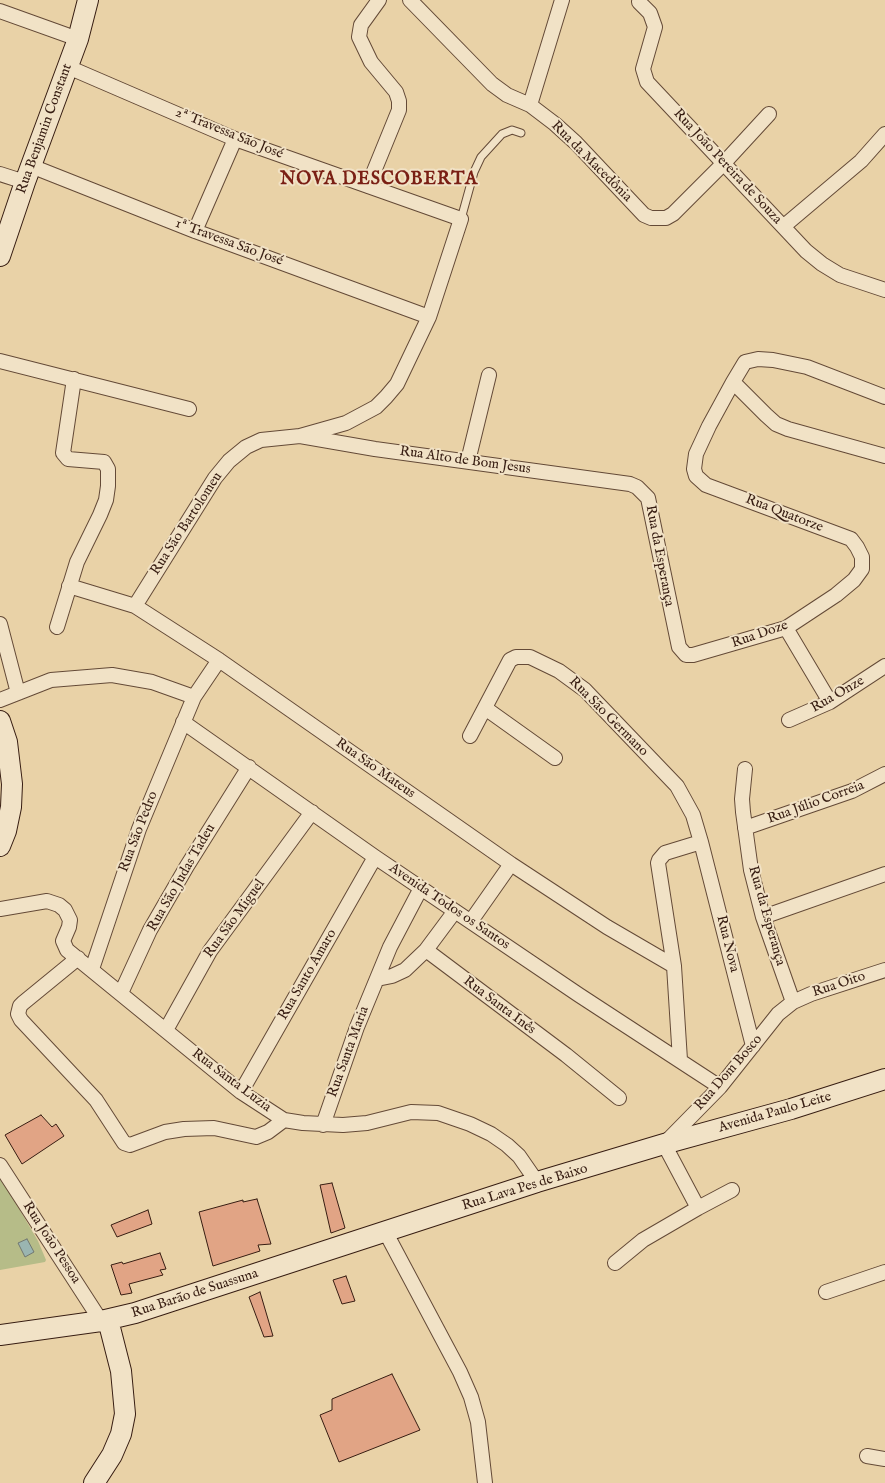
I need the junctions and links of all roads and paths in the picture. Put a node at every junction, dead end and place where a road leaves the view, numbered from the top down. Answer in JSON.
{"nodes":[{"id":1,"x":88,"y":0,"type":"edge"},
{"id":2,"x":379,"y":0,"type":"edge"},
{"id":3,"x":410,"y":0,"type":"edge"},
{"id":4,"x":562,"y":0,"type":"edge"},
{"id":5,"x":639,"y":2,"type":"dead end"},
{"id":6,"x":0,"y":11,"type":"edge"},
{"id":7,"x":78,"y":40,"type":"junction"},
{"id":8,"x":68,"y":67,"type":"junction"},
{"id":9,"x":530,"y":105,"type":"junction"},
{"id":10,"x":769,"y":114,"type":"dead end"},
{"id":11,"x":521,"y":133,"type":"dead end"},
{"id":12,"x":885,"y":134,"type":"edge"},
{"id":13,"x":235,"y":139,"type":"junction"},
{"id":14,"x":723,"y":164,"type":"junction"},
{"id":15,"x":0,"y":174,"type":"edge"},
{"id":16,"x":28,"y":174,"type":"junction"},
{"id":17,"x":368,"y":186,"type":"junction"},
{"id":18,"x":461,"y":219,"type":"junction"},
{"id":19,"x":784,"y":226,"type":"junction"},
{"id":20,"x":195,"y":231,"type":"junction"},
{"id":21,"x":0,"y":256,"type":"edge"},
{"id":22,"x":885,"y":290,"type":"edge"},
{"id":23,"x":429,"y":317,"type":"junction"},
{"id":24,"x":0,"y":361,"type":"edge"},
{"id":25,"x":489,"y":375,"type":"dead end"},
{"id":26,"x":74,"y":379,"type":"junction"},
{"id":27,"x":733,"y":382,"type":"junction"},
{"id":28,"x":885,"y":397,"type":"edge"},
{"id":29,"x":189,"y":409,"type":"dead end"},
{"id":30,"x":300,"y":436,"type":"junction"},
{"id":31,"x":885,"y":456,"type":"edge"},
{"id":32,"x":468,"y":461,"type":"junction"},
{"id":33,"x":630,"y":484,"type":"joint"},
{"id":34,"x":862,"y":569,"type":"joint"},
{"id":35,"x":69,"y":586,"type":"junction"},
{"id":36,"x":135,"y":606,"type":"junction"},
{"id":37,"x":0,"y":624,"type":"edge"},
{"id":38,"x":57,"y":627,"type":"dead end"},
{"id":39,"x":786,"y":628,"type":"junction"},
{"id":40,"x":675,"y":637,"type":"joint"},
{"id":41,"x":219,"y":660,"type":"junction"},
{"id":42,"x":885,"y":666,"type":"edge"},
{"id":43,"x":18,"y":693,"type":"junction"},
{"id":44,"x":194,"y":697,"type":"junction"},
{"id":45,"x":0,"y":700,"type":"edge"},
{"id":46,"x":830,"y":702,"type":"junction"},
{"id":47,"x":485,"y":708,"type":"junction"},
{"id":48,"x":789,"y":720,"type":"dead end"},
{"id":49,"x":0,"y":722,"type":"edge"},
{"id":50,"x":183,"y":722,"type":"junction"},
{"id":51,"x":470,"y":736,"type":"dead end"},
{"id":52,"x":555,"y":758,"type":"dead end"},
{"id":53,"x":249,"y":767,"type":"junction"},
{"id":54,"x":746,"y":770,"type":"dead end"},
{"id":55,"x":885,"y":774,"type":"edge"},
{"id":56,"x":312,"y":812,"type":"junction"},
{"id":57,"x":745,"y":828,"type":"junction"},
{"id":58,"x":701,"y":842,"type":"junction"},
{"id":59,"x":0,"y":846,"type":"edge"},
{"id":60,"x":375,"y":857,"type":"junction"},
{"id":61,"x":511,"y":864,"type":"junction"},
{"id":62,"x":885,"y":874,"type":"edge"},
{"id":63,"x":421,"y":888,"type":"junction"},
{"id":64,"x":0,"y":909,"type":"edge"},
{"id":65,"x":455,"y":911,"type":"junction"},
{"id":66,"x":763,"y":916,"type":"junction"},
{"id":67,"x":471,"y":921,"type":"junction"},
{"id":68,"x":426,"y":950,"type":"junction"},
{"id":69,"x":78,"y":958,"type":"junction"},
{"id":70,"x":674,"y":966,"type":"junction"},
{"id":71,"x":92,"y":969,"type":"junction"},
{"id":72,"x":885,"y":970,"type":"edge"},
{"id":73,"x":377,"y":979,"type":"junction"},
{"id":74,"x":121,"y":993,"type":"junction"},
{"id":75,"x":793,"y":1002,"type":"junction"},
{"id":76,"x":166,"y":1030,"type":"junction"},
{"id":77,"x":753,"y":1046,"type":"junction"},
{"id":78,"x":680,"y":1060,"type":"junction"},
{"id":79,"x":885,"y":1079,"type":"edge"},
{"id":80,"x":720,"y":1087,"type":"junction"},
{"id":81,"x":241,"y":1092,"type":"junction"},
{"id":82,"x":619,"y":1098,"type":"dead end"},
{"id":83,"x":284,"y":1120,"type":"junction"},
{"id":84,"x":323,"y":1125,"type":"junction"},
{"id":85,"x":664,"y":1144,"type":"junction"},
{"id":86,"x":0,"y":1165,"type":"edge"},
{"id":87,"x":537,"y":1182,"type":"junction"},
{"id":88,"x":732,"y":1190,"type":"dead end"},
{"id":89,"x":698,"y":1208,"type":"junction"},
{"id":90,"x":386,"y":1233,"type":"junction"},
{"id":91,"x":615,"y":1263,"type":"dead end"},
{"id":92,"x":885,"y":1272,"type":"edge"},
{"id":93,"x":826,"y":1292,"type":"dead end"},
{"id":94,"x":105,"y":1320,"type":"junction"},
{"id":95,"x":0,"y":1335,"type":"edge"},
{"id":96,"x":867,"y":1456,"type":"dead end"},
{"id":97,"x":885,"y":1459,"type":"edge"},
{"id":98,"x":94,"y":1483,"type":"edge"},
{"id":99,"x":484,"y":1483,"type":"edge"}],
"edges":[{"from":1,"to":7,"type":"street","name":"Rua Benjamin Constant"},
{"from":2,"to":17,"type":"street"},
{"from":3,"to":9,"type":"street","name":"Rua da Macedônia"},
{"from":4,"to":9,"type":"street"},
{"from":5,"to":14,"type":"street","name":"Rua João Pereira de Souza"},
{"from":6,"to":7,"type":"street"},
{"from":7,"to":8,"type":"street","name":"Rua Benjamin Constant"},
{"from":8,"to":13,"type":"street","name":"2ª Travessa São José"},
{"from":8,"to":16,"type":"street","name":"Rua Benjamin Constant"},
{"from":9,"to":14,"type":"street","name":"Rua da Macedônia"},
{"from":10,"to":14,"type":"street","name":"Rua da Macedônia"},
{"from":11,"to":18,"type":"lane"},
{"from":12,"to":19,"type":"street"},
{"from":13,"to":17,"type":"street","name":"2ª Travessa São José"},
{"from":13,"to":20,"type":"street"},
{"from":14,"to":19,"type":"street","name":"Rua João Pereira de Souza"},
{"from":15,"to":16,"type":"street","name":"1ª Travessa São José"},
{"from":16,"to":20,"type":"street","name":"1ª Travessa São José"},
{"from":16,"to":21,"type":"street","name":"Rua Benjamin Constant"},
{"from":17,"to":18,"type":"street","name":"2ª Travessa São José"},
{"from":18,"to":23,"type":"street"},
{"from":19,"to":22,"type":"street","name":"Rua João Pereira de Souza"},
{"from":20,"to":23,"type":"street","name":"1ª Travessa São José"},
{"from":23,"to":30,"type":"street"},
{"from":24,"to":26,"type":"street"},
{"from":25,"to":32,"type":"street"},
{"from":26,"to":29,"type":"street"},
{"from":26,"to":35,"type":"street"},
{"from":27,"to":28,"type":"street"},
{"from":27,"to":31,"type":"street"},
{"from":27,"to":34,"type":"street","name":"Rua Quatorze"},
{"from":30,"to":32,"type":"street","name":"Rua Alto de Bom Jesus"},
{"from":30,"to":36,"type":"street","name":"Rua São Bartolomeu"},
{"from":32,"to":33,"type":"street","name":"Rua Alto de Bom Jesus"},
{"from":33,"to":40,"type":"street","name":"Rua da Esperança"},
{"from":34,"to":39,"type":"street","name":"Rua Doze"},
{"from":35,"to":36,"type":"street","name":"Rua São Mateus"},
{"from":35,"to":38,"type":"street"},
{"from":36,"to":41,"type":"street","name":"Rua São Mateus"},
{"from":37,"to":43,"type":"street"},
{"from":39,"to":40,"type":"street","name":"Rua Doze"},
{"from":39,"to":46,"type":"street"},
{"from":41,"to":44,"type":"street","name":"Rua São Pedro"},
{"from":41,"to":61,"type":"street","name":"Rua São Mateus"},
{"from":42,"to":46,"type":"street","name":"Rua Onze"},
{"from":43,"to":44,"type":"street"},
{"from":43,"to":45,"type":"street"},
{"from":44,"to":50,"type":"street","name":"Rua São Pedro"},
{"from":46,"to":48,"type":"street","name":"Rua Onze"},
{"from":47,"to":51,"type":"street","name":"Rua São Germano"},
{"from":47,"to":52,"type":"street"},
{"from":47,"to":58,"type":"street","name":"Rua São Germano"},
{"from":49,"to":59,"type":"street"},
{"from":50,"to":53,"type":"street","name":"Avenida Todos os Santos"},
{"from":50,"to":71,"type":"street","name":"Rua São Pedro"},
{"from":53,"to":56,"type":"street","name":"Avenida Todos os Santos"},
{"from":53,"to":74,"type":"street","name":"Rua São Judas Tadeu"},
{"from":54,"to":57,"type":"street","name":"Rua da Esperança"},
{"from":55,"to":57,"type":"street","name":"Rua Júlio Correia"},
{"from":56,"to":60,"type":"street","name":"Avenida Todos os Santos"},
{"from":56,"to":76,"type":"street","name":"Rua São Miguel"},
{"from":57,"to":66,"type":"street","name":"Rua da Esperança"},
{"from":58,"to":70,"type":"street"},
{"from":58,"to":77,"type":"street","name":"Rua Nova"},
{"from":60,"to":63,"type":"street","name":"Avenida Todos os Santos"},
{"from":60,"to":81,"type":"street","name":"Rua Santo Amaro"},
{"from":61,"to":67,"type":"street"},
{"from":61,"to":70,"type":"street","name":"Rua São Mateus"},
{"from":62,"to":66,"type":"street"},
{"from":63,"to":65,"type":"street","name":"Avenida Todos os Santos"},
{"from":63,"to":73,"type":"street","name":"Rua Santa Maria"},
{"from":64,"to":69,"type":"street","name":"Rua Santa Luzia"},
{"from":65,"to":67,"type":"street","name":"Avenida Todos os Santos"},
{"from":65,"to":68,"type":"street"},
{"from":66,"to":75,"type":"street","name":"Rua da Esperança"},
{"from":67,"to":78,"type":"street","name":"Avenida Todos os Santos"},
{"from":68,"to":73,"type":"street"},
{"from":68,"to":82,"type":"street","name":"Rua Santa Inês"},
{"from":69,"to":71,"type":"street","name":"Rua Santa Luzia"},
{"from":69,"to":83,"type":"street"},
{"from":70,"to":78,"type":"street"},
{"from":71,"to":74,"type":"street","name":"Rua Santa Luzia"},
{"from":72,"to":75,"type":"street","name":"Rua Oito"},
{"from":73,"to":84,"type":"street","name":"Rua Santa Maria"},
{"from":74,"to":76,"type":"street","name":"Rua Santa Luzia"},
{"from":75,"to":77,"type":"street","name":"Rua Dom Bosco"},
{"from":76,"to":81,"type":"street","name":"Rua Santa Luzia"},
{"from":77,"to":80,"type":"street","name":"Rua Dom Bosco"},
{"from":78,"to":80,"type":"street","name":"Avenida Todos os Santos"},
{"from":79,"to":85,"type":"street","name":"Avenida Paulo Leite"},
{"from":80,"to":85,"type":"street","name":"Rua Dom Bosco"},
{"from":81,"to":83,"type":"street","name":"Rua Santa Luzia"},
{"from":83,"to":84,"type":"street","name":"Rua Santa Luzia"},
{"from":84,"to":87,"type":"street","name":"Rua Santa Luzia"},
{"from":85,"to":87,"type":"street","name":"Rua Lava Pes de Baixo"},
{"from":85,"to":89,"type":"street"},
{"from":86,"to":94,"type":"street","name":"Rua João Pessoa"},
{"from":87,"to":90,"type":"street","name":"Rua Lava Pes de Baixo"},
{"from":88,"to":89,"type":"street"},
{"from":89,"to":91,"type":"street"},
{"from":90,"to":94,"type":"street","name":"Rua Barão de Suassuna"},
{"from":90,"to":99,"type":"street"},
{"from":92,"to":93,"type":"street"},
{"from":94,"to":95,"type":"street","name":"Rua Barão de Suassuna"},
{"from":94,"to":98,"type":"street"},
{"from":96,"to":97,"type":"street"}]}
